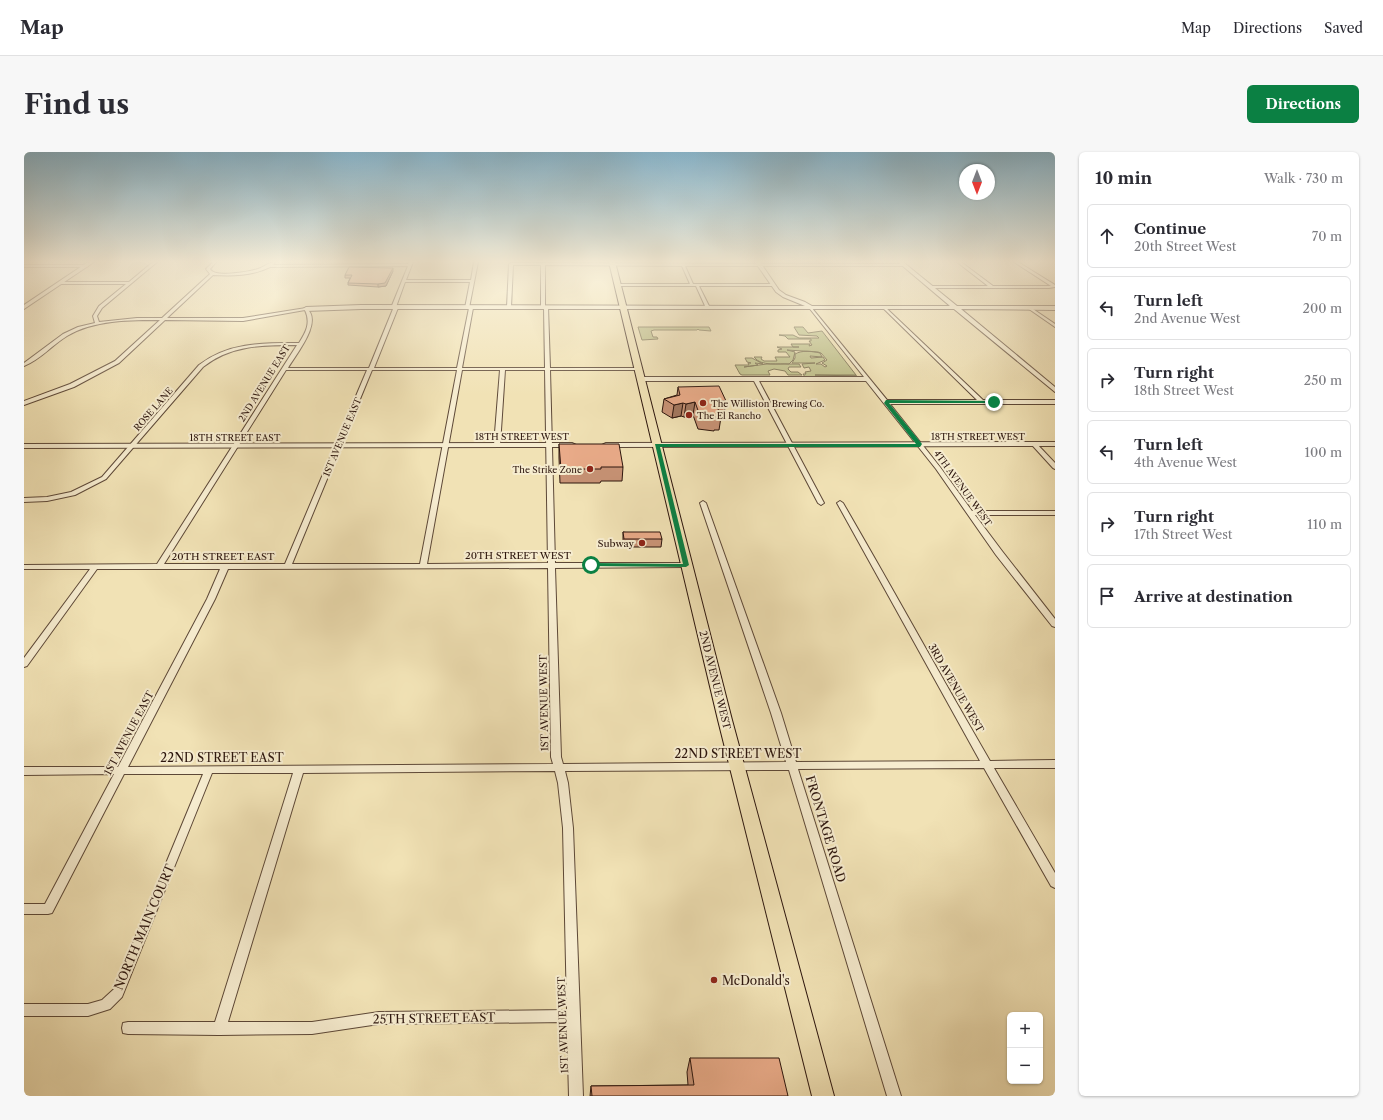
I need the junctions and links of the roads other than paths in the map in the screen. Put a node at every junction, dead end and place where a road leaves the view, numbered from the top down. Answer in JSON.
{"nodes":[{"id":1,"x":100,"y":306,"type":"edge"},
{"id":2,"x":176,"y":306,"type":"edge"},
{"id":3,"x":809,"y":306,"type":"edge"},
{"id":4,"x":545,"y":307,"type":"junction"},
{"id":5,"x":394,"y":308,"type":"junction"},
{"id":6,"x":469,"y":308,"type":"junction"},
{"id":7,"x":509,"y":308,"type":"joint"},
{"id":8,"x":624,"y":308,"type":"junction"},
{"id":9,"x":708,"y":308,"type":"joint"},
{"id":10,"x":811,"y":308,"type":"junction"},
{"id":11,"x":885,"y":308,"type":"junction"},
{"id":12,"x":954,"y":308,"type":"junction"},
{"id":13,"x":1030,"y":308,"type":"junction"},
{"id":14,"x":1055,"y":308,"type":"edge"},
{"id":15,"x":306,"y":309,"type":"junction"},
{"id":16,"x":162,"y":319,"type":"junction"},
{"id":17,"x":97,"y":324,"type":"junction"},
{"id":18,"x":1055,"y":326,"type":"edge"},
{"id":19,"x":301,"y":344,"type":"junction"},
{"id":20,"x":24,"y":364,"type":"edge"},
{"id":21,"x":286,"y":369,"type":"junction"},
{"id":22,"x":371,"y":369,"type":"junction"},
{"id":23,"x":460,"y":369,"type":"junction"},
{"id":24,"x":503,"y":369,"type":"junction"},
{"id":25,"x":547,"y":369,"type":"junction"},
{"id":26,"x":639,"y":369,"type":"junction"},
{"id":27,"x":755,"y":378,"type":"junction"},
{"id":28,"x":640,"y":379,"type":"junction"},
{"id":29,"x":867,"y":379,"type":"junction"},
{"id":30,"x":1055,"y":390,"type":"edge"},
{"id":31,"x":886,"y":402,"type":"junction"},
{"id":32,"x":982,"y":402,"type":"junction"},
{"id":33,"x":1055,"y":402,"type":"edge"},
{"id":34,"x":24,"y":403,"type":"edge"},
{"id":35,"x":1034,"y":444,"type":"junction"},
{"id":36,"x":1055,"y":444,"type":"edge"},
{"id":37,"x":445,"y":445,"type":"junction"},
{"id":38,"x":497,"y":445,"type":"junction"},
{"id":39,"x":549,"y":445,"type":"junction"},
{"id":40,"x":578,"y":445,"type":"edge"},
{"id":41,"x":657,"y":445,"type":"junction"},
{"id":42,"x":920,"y":445,"type":"junction"},
{"id":43,"x":24,"y":446,"type":"edge"},
{"id":44,"x":133,"y":446,"type":"junction"},
{"id":45,"x":236,"y":446,"type":"junction"},
{"id":46,"x":338,"y":446,"type":"junction"},
{"id":47,"x":600,"y":446,"type":"edge"},
{"id":48,"x":791,"y":446,"type":"junction"},
{"id":49,"x":1055,"y":467,"type":"edge"},
{"id":50,"x":24,"y":500,"type":"edge"},
{"id":51,"x":703,"y":503,"type":"dead end"},
{"id":52,"x":820,"y":503,"type":"dead end"},
{"id":53,"x":840,"y":503,"type":"dead end"},
{"id":54,"x":971,"y":513,"type":"junction"},
{"id":55,"x":1055,"y":513,"type":"edge"},
{"id":56,"x":552,"y":565,"type":"junction"},
{"id":57,"x":686,"y":565,"type":"junction"},
{"id":58,"x":159,"y":566,"type":"junction"},
{"id":59,"x":225,"y":566,"type":"junction"},
{"id":60,"x":288,"y":566,"type":"junction"},
{"id":61,"x":423,"y":566,"type":"junction"},
{"id":62,"x":24,"y":567,"type":"edge"},
{"id":63,"x":95,"y":567,"type":"junction"},
{"id":64,"x":1055,"y":624,"type":"edge"},
{"id":65,"x":24,"y":664,"type":"edge"},
{"id":66,"x":988,"y":764,"type":"junction"},
{"id":67,"x":1055,"y":764,"type":"edge"},
{"id":68,"x":737,"y":766,"type":"junction"},
{"id":69,"x":792,"y":766,"type":"junction"},
{"id":70,"x":559,"y":768,"type":"junction"},
{"id":71,"x":299,"y":769,"type":"junction"},
{"id":72,"x":420,"y":769,"type":"joint"},
{"id":73,"x":122,"y":770,"type":"junction"},
{"id":74,"x":209,"y":770,"type":"junction"},
{"id":75,"x":24,"y":771,"type":"edge"},
{"id":76,"x":1055,"y":883,"type":"edge"},
{"id":77,"x":24,"y":908,"type":"edge"},
{"id":78,"x":24,"y":1010,"type":"edge"},
{"id":79,"x":573,"y":1016,"type":"junction"},
{"id":80,"x":128,"y":1028,"type":"dead end"},
{"id":81,"x":219,"y":1029,"type":"junction"},
{"id":82,"x":576,"y":1096,"type":"edge"},
{"id":83,"x":823,"y":1096,"type":"edge"},
{"id":84,"x":894,"y":1096,"type":"edge"}],
"edges":[{"from":1,"to":17,"type":"street"},
{"from":2,"to":16,"type":"street"},
{"from":3,"to":10,"type":"street","name":"4TH AVENUE WEST"},
{"from":4,"to":7,"type":"street"},
{"from":4,"to":8,"type":"street"},
{"from":4,"to":25,"type":"street","name":"1ST AVENUE WEST"},
{"from":5,"to":6,"type":"street"},
{"from":5,"to":15,"type":"street"},
{"from":5,"to":22,"type":"street","name":"1ST AVENUE EAST"},
{"from":6,"to":7,"type":"street"},
{"from":6,"to":23,"type":"street"},
{"from":8,"to":9,"type":"street"},
{"from":8,"to":26,"type":"main road","name":"2ND AVENUE WEST"},
{"from":9,"to":10,"type":"street"},
{"from":10,"to":11,"type":"street"},
{"from":10,"to":29,"type":"street","name":"4TH AVENUE WEST"},
{"from":11,"to":12,"type":"street"},
{"from":11,"to":32,"type":"street"},
{"from":12,"to":13,"type":"street"},
{"from":12,"to":30,"type":"street"},
{"from":13,"to":14,"type":"street"},
{"from":13,"to":18,"type":"street"},
{"from":15,"to":16,"type":"street"},
{"from":15,"to":19,"type":"street","name":"2ND AVENUE EAST"},
{"from":16,"to":17,"type":"street"},
{"from":16,"to":34,"type":"street"},
{"from":17,"to":20,"type":"street"},
{"from":19,"to":21,"type":"street","name":"2ND AVENUE EAST"},
{"from":19,"to":44,"type":"street","name":"ROSE LANE"},
{"from":21,"to":22,"type":"street"},
{"from":21,"to":45,"type":"street","name":"2ND AVENUE EAST"},
{"from":22,"to":23,"type":"street"},
{"from":22,"to":46,"type":"street","name":"1ST AVENUE EAST"},
{"from":23,"to":24,"type":"street"},
{"from":23,"to":37,"type":"street"},
{"from":24,"to":25,"type":"street"},
{"from":24,"to":38,"type":"street"},
{"from":25,"to":26,"type":"street"},
{"from":25,"to":39,"type":"street","name":"1ST AVENUE WEST"},
{"from":26,"to":28,"type":"main road","name":"2ND AVENUE WEST"},
{"from":27,"to":28,"type":"street"},
{"from":27,"to":29,"type":"street"},
{"from":27,"to":48,"type":"street"},
{"from":28,"to":41,"type":"main road","name":"2ND AVENUE WEST"},
{"from":29,"to":31,"type":"street","name":"4TH AVENUE WEST"},
{"from":31,"to":32,"type":"street"},
{"from":31,"to":42,"type":"street","name":"4TH AVENUE WEST"},
{"from":32,"to":33,"type":"street"},
{"from":35,"to":36,"type":"street","name":"18TH STREET WEST"},
{"from":35,"to":42,"type":"street","name":"18TH STREET WEST"},
{"from":35,"to":49,"type":"street"},
{"from":37,"to":38,"type":"street","name":"18TH STREET WEST"},
{"from":37,"to":46,"type":"street","name":"18TH STREET EAST"},
{"from":37,"to":61,"type":"street"},
{"from":38,"to":39,"type":"street","name":"18TH STREET WEST"},
{"from":39,"to":40,"type":"street","name":"18TH STREET WEST"},
{"from":39,"to":56,"type":"street","name":"1ST AVENUE WEST"},
{"from":41,"to":47,"type":"street","name":"18TH STREET WEST"},
{"from":41,"to":48,"type":"street","name":"18TH STREET WEST"},
{"from":41,"to":57,"type":"main road","name":"2ND AVENUE WEST"},
{"from":42,"to":48,"type":"street","name":"18TH STREET WEST"},
{"from":42,"to":54,"type":"street","name":"4TH AVENUE WEST"},
{"from":43,"to":44,"type":"street","name":"18TH STREET EAST"},
{"from":44,"to":45,"type":"street","name":"18TH STREET EAST"},
{"from":44,"to":50,"type":"street","name":"ROSE LANE"},
{"from":45,"to":46,"type":"street","name":"18TH STREET EAST"},
{"from":45,"to":58,"type":"street","name":"2ND AVENUE EAST"},
{"from":46,"to":60,"type":"street","name":"1ST AVENUE EAST"},
{"from":48,"to":52,"type":"street"},
{"from":51,"to":69,"type":"street","name":"FRONTAGE ROAD"},
{"from":53,"to":66,"type":"street","name":"3RD AVENUE WEST"},
{"from":54,"to":55,"type":"street"},
{"from":54,"to":64,"type":"street","name":"4TH AVENUE WEST"},
{"from":56,"to":57,"type":"street","name":"20TH STREET WEST"},
{"from":56,"to":61,"type":"street","name":"20TH STREET WEST"},
{"from":56,"to":70,"type":"street","name":"1ST AVENUE WEST"},
{"from":57,"to":68,"type":"main road","name":"2ND AVENUE WEST"},
{"from":58,"to":59,"type":"street","name":"20TH STREET EAST"},
{"from":58,"to":63,"type":"street","name":"20TH STREET EAST"},
{"from":59,"to":60,"type":"street","name":"20TH STREET EAST"},
{"from":59,"to":73,"type":"street","name":"1ST AVENUE EAST"},
{"from":60,"to":61,"type":"street","name":"20TH STREET EAST"},
{"from":62,"to":63,"type":"street","name":"20TH STREET EAST"},
{"from":63,"to":65,"type":"street"},
{"from":66,"to":67,"type":"street","name":"22ND STREET WEST"},
{"from":66,"to":69,"type":"street","name":"22ND STREET WEST"},
{"from":66,"to":76,"type":"street","name":"3RD AVENUE WEST"},
{"from":68,"to":69,"type":"street","name":"22ND STREET WEST"},
{"from":68,"to":70,"type":"street","name":"22ND STREET WEST"},
{"from":68,"to":83,"type":"main road","name":"2ND AVENUE WEST"},
{"from":69,"to":84,"type":"street","name":"FRONTAGE ROAD"},
{"from":70,"to":72,"type":"street","name":"22ND STREET WEST"},
{"from":70,"to":79,"type":"street","name":"1ST AVENUE WEST"},
{"from":71,"to":72,"type":"street","name":"22ND STREET EAST"},
{"from":71,"to":74,"type":"street","name":"22ND STREET EAST"},
{"from":71,"to":81,"type":"street"},
{"from":73,"to":74,"type":"street","name":"22ND STREET EAST"},
{"from":73,"to":75,"type":"street","name":"22ND STREET EAST"},
{"from":73,"to":77,"type":"street","name":"1ST AVENUE EAST"},
{"from":74,"to":78,"type":"street","name":"NORTH MAIN COURT"},
{"from":79,"to":81,"type":"street","name":"25TH STREET EAST"},
{"from":79,"to":82,"type":"street","name":"1ST AVENUE WEST"},
{"from":80,"to":81,"type":"street","name":"25TH STREET EAST"}]}
